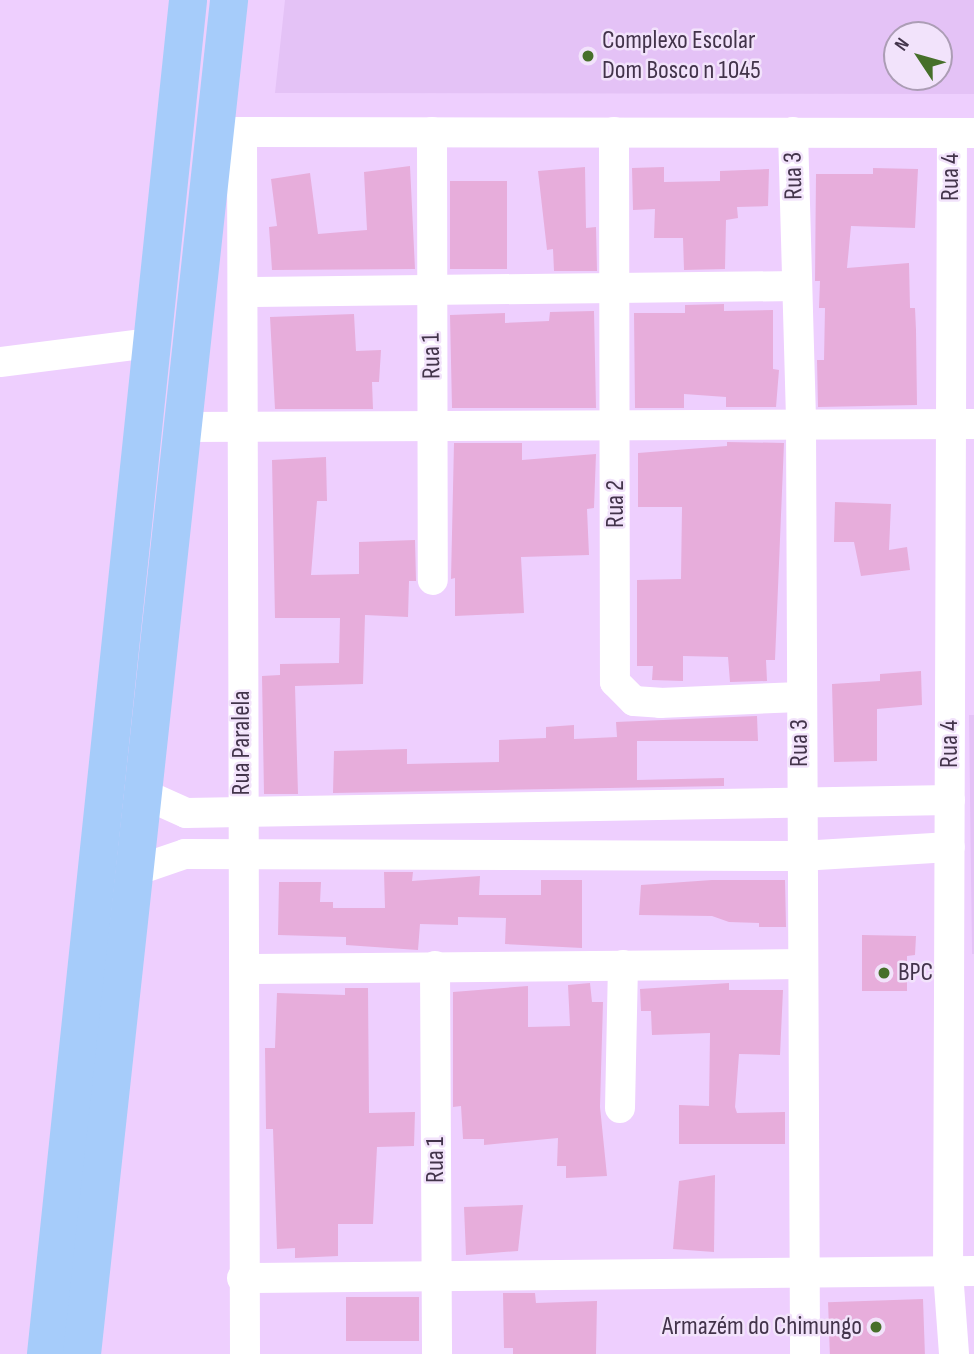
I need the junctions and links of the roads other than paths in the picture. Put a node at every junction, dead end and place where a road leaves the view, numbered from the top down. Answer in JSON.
{"nodes":[{"id":1,"x":188,"y":0,"type":"edge"},
{"id":2,"x":229,"y":0,"type":"edge"},
{"id":3,"x":229,"y":132,"type":"junction"},
{"id":4,"x":432,"y":132,"type":"junction"},
{"id":5,"x":614,"y":132,"type":"junction"},
{"id":6,"x":793,"y":132,"type":"junction"},
{"id":7,"x":963,"y":133,"type":"edge"},
{"id":8,"x":797,"y":286,"type":"junction"},
{"id":9,"x":614,"y":290,"type":"junction"},
{"id":10,"x":243,"y":292,"type":"junction"},
{"id":11,"x":431,"y":292,"type":"junction"},
{"id":12,"x":151,"y":343,"type":"junction"},
{"id":13,"x":0,"y":362,"type":"edge"},
{"id":14,"x":962,"y":424,"type":"edge"},
{"id":15,"x":801,"y":426,"type":"junction"},
{"id":16,"x":180,"y":427,"type":"junction"},
{"id":17,"x":242,"y":428,"type":"junction"},
{"id":18,"x":616,"y":428,"type":"junction"},
{"id":19,"x":433,"y":429,"type":"junction"},
{"id":20,"x":433,"y":580,"type":"dead end"},
{"id":21,"x":962,"y":693,"type":"edge"},
{"id":22,"x":800,"y":697,"type":"junction"},
{"id":23,"x":146,"y":795,"type":"junction"},
{"id":24,"x":950,"y":800,"type":"junction"},
{"id":25,"x":799,"y":805,"type":"junction"},
{"id":26,"x":242,"y":811,"type":"junction"},
{"id":27,"x":950,"y":847,"type":"junction"},
{"id":28,"x":242,"y":855,"type":"junction"},
{"id":29,"x":801,"y":856,"type":"junction"},
{"id":30,"x":135,"y":871,"type":"junction"},
{"id":31,"x":803,"y":964,"type":"junction"},
{"id":32,"x":435,"y":965,"type":"junction"},
{"id":33,"x":622,"y":965,"type":"junction"},
{"id":34,"x":246,"y":969,"type":"junction"},
{"id":35,"x":963,"y":972,"type":"edge"},
{"id":36,"x":620,"y":1108,"type":"dead end"},
{"id":37,"x":804,"y":1270,"type":"junction"},
{"id":38,"x":961,"y":1271,"type":"edge"},
{"id":39,"x":436,"y":1275,"type":"junction"},
{"id":40,"x":242,"y":1278,"type":"junction"},
{"id":41,"x":46,"y":1354,"type":"edge"},
{"id":42,"x":82,"y":1354,"type":"edge"},
{"id":43,"x":245,"y":1354,"type":"edge"},
{"id":44,"x":437,"y":1354,"type":"edge"},
{"id":45,"x":805,"y":1354,"type":"edge"},
{"id":46,"x":954,"y":1354,"type":"edge"}],
"edges":[{"from":1,"to":12,"type":"main road"},
{"from":2,"to":3,"type":"main road"},
{"from":3,"to":4,"type":"street"},
{"from":3,"to":10,"type":"street","name":"Rua Paralela"},
{"from":3,"to":16,"type":"main road"},
{"from":4,"to":5,"type":"street"},
{"from":4,"to":11,"type":"street","name":"Rua 1"},
{"from":5,"to":6,"type":"street"},
{"from":5,"to":9,"type":"street","name":"Rua 2"},
{"from":6,"to":7,"type":"street"},
{"from":6,"to":8,"type":"street","name":"Rua 3"},
{"from":7,"to":14,"type":"street","name":"Rua 4"},
{"from":8,"to":9,"type":"street"},
{"from":8,"to":15,"type":"street","name":"Rua 3"},
{"from":9,"to":11,"type":"street"},
{"from":9,"to":18,"type":"street","name":"Rua 2"},
{"from":10,"to":11,"type":"street"},
{"from":10,"to":17,"type":"street","name":"Rua Paralela"},
{"from":11,"to":19,"type":"street","name":"Rua 1"},
{"from":12,"to":13,"type":"street"},
{"from":12,"to":41,"type":"main road"},
{"from":14,"to":15,"type":"street"},
{"from":14,"to":21,"type":"street","name":"Rua 4"},
{"from":15,"to":18,"type":"street"},
{"from":15,"to":22,"type":"street","name":"Rua 3"},
{"from":16,"to":17,"type":"street"},
{"from":16,"to":23,"type":"main road"},
{"from":17,"to":19,"type":"street"},
{"from":17,"to":26,"type":"street","name":"Rua Paralela"},
{"from":18,"to":19,"type":"street"},
{"from":18,"to":22,"type":"street","name":"Rua 2"},
{"from":19,"to":20,"type":"street","name":"Rua 1"},
{"from":21,"to":24,"type":"street","name":"Rua 4"},
{"from":22,"to":25,"type":"street","name":"Rua 3"},
{"from":23,"to":26,"type":"street"},
{"from":23,"to":30,"type":"main road"},
{"from":24,"to":25,"type":"street"},
{"from":24,"to":27,"type":"street","name":"Rua 4"},
{"from":25,"to":26,"type":"street"},
{"from":25,"to":29,"type":"street","name":"Rua 3"},
{"from":26,"to":28,"type":"street","name":"Rua Paralela"},
{"from":27,"to":29,"type":"street"},
{"from":27,"to":35,"type":"street","name":"Rua 4"},
{"from":28,"to":29,"type":"street"},
{"from":28,"to":30,"type":"street"},
{"from":28,"to":34,"type":"street","name":"Rua Paralela"},
{"from":29,"to":31,"type":"street","name":"Rua 3"},
{"from":30,"to":42,"type":"main road"},
{"from":31,"to":33,"type":"street"},
{"from":31,"to":37,"type":"street","name":"Rua 3"},
{"from":32,"to":33,"type":"street"},
{"from":32,"to":34,"type":"street"},
{"from":32,"to":39,"type":"street","name":"Rua 1"},
{"from":33,"to":36,"type":"street"},
{"from":34,"to":40,"type":"street","name":"Rua Paralela"},
{"from":35,"to":38,"type":"street","name":"Rua 4"},
{"from":37,"to":38,"type":"street"},
{"from":37,"to":39,"type":"street"},
{"from":37,"to":45,"type":"street","name":"Rua 3"},
{"from":38,"to":46,"type":"street","name":"Rua 4"},
{"from":39,"to":40,"type":"street"},
{"from":39,"to":44,"type":"street","name":"Rua 1"},
{"from":40,"to":43,"type":"street","name":"Rua Paralela"}]}
